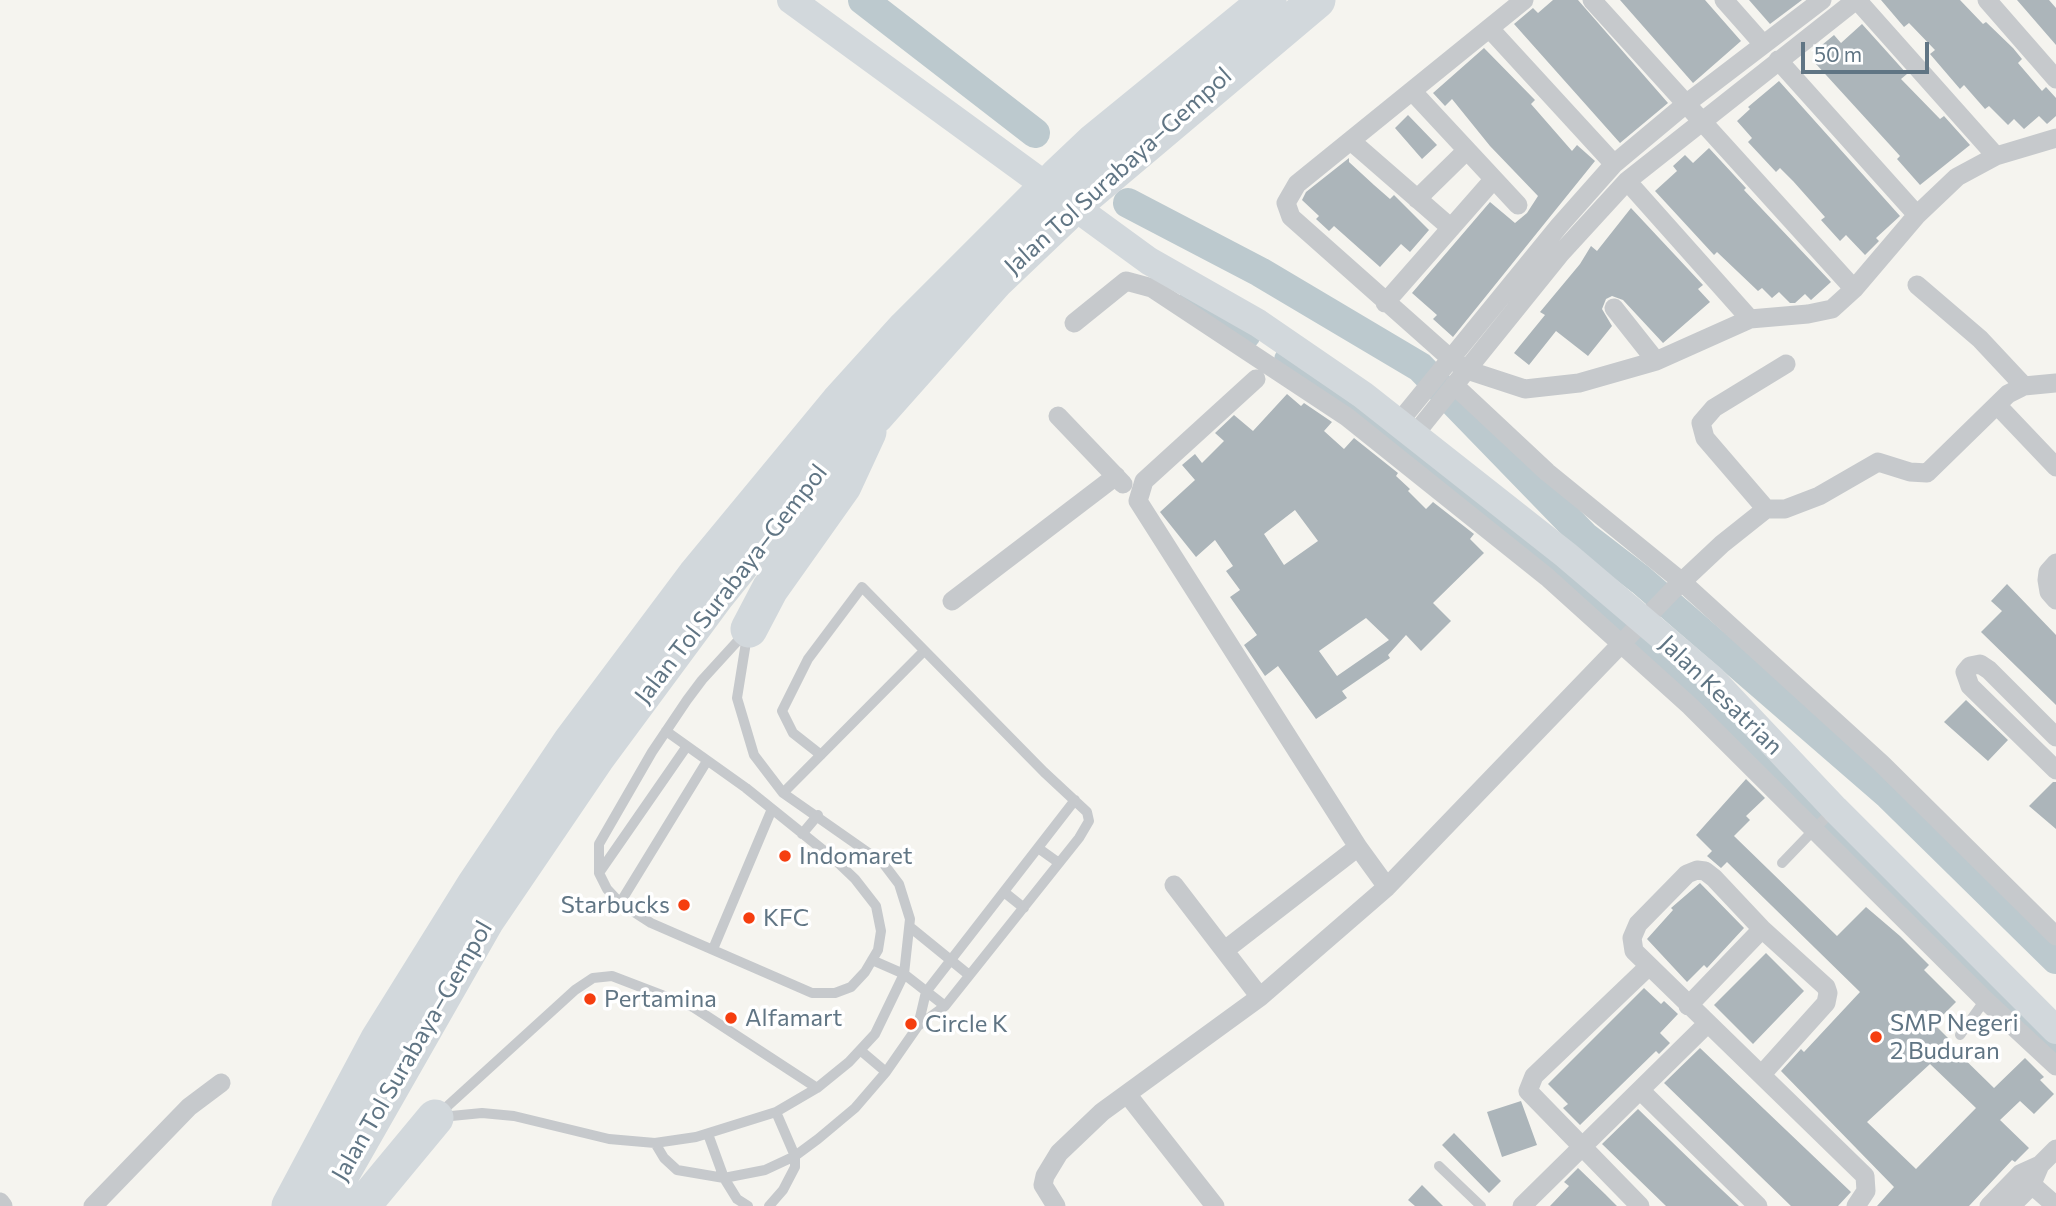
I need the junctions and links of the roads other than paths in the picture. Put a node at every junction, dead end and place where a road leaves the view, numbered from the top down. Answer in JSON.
{"nodes":[{"id":1,"x":791,"y":0,"type":"edge"},
{"id":2,"x":1268,"y":0,"type":"edge"},
{"id":3,"x":1317,"y":0,"type":"edge"},
{"id":4,"x":1524,"y":0,"type":"edge"},
{"id":5,"x":1592,"y":0,"type":"edge"},
{"id":6,"x":1724,"y":0,"type":"edge"},
{"id":7,"x":1822,"y":0,"type":"edge"},
{"id":8,"x":1856,"y":0,"type":"edge"},
{"id":9,"x":1987,"y":0,"type":"edge"},
{"id":10,"x":1490,"y":29,"type":"junction"},
{"id":11,"x":1780,"y":31,"type":"junction"},
{"id":12,"x":1763,"y":44,"type":"junction"},
{"id":13,"x":1795,"y":47,"type":"junction"},
{"id":14,"x":1747,"y":56,"type":"junction"},
{"id":15,"x":1778,"y":60,"type":"junction"},
{"id":16,"x":1761,"y":74,"type":"junction"},
{"id":17,"x":2056,"y":79,"type":"edge"},
{"id":18,"x":1412,"y":91,"type":"junction"},
{"id":19,"x":1687,"y":103,"type":"junction"},
{"id":20,"x":1702,"y":120,"type":"junction"},
{"id":21,"x":2056,"y":138,"type":"edge"},
{"id":22,"x":1351,"y":141,"type":"junction"},
{"id":23,"x":1466,"y":151,"type":"junction"},
{"id":24,"x":1108,"y":152,"type":"junction"},
{"id":25,"x":1996,"y":156,"type":"junction"},
{"id":26,"x":1621,"y":173,"type":"junction"},
{"id":27,"x":1493,"y":180,"type":"junction"},
{"id":28,"x":1069,"y":188,"type":"junction"},
{"id":29,"x":1417,"y":199,"type":"junction"},
{"id":30,"x":1518,"y":205,"type":"dead end"},
{"id":31,"x":1917,"y":215,"type":"junction"},
{"id":32,"x":1451,"y":228,"type":"junction"},
{"id":33,"x":1917,"y":285,"type":"dead end"},
{"id":34,"x":1854,"y":289,"type":"junction"},
{"id":35,"x":1385,"y":303,"type":"junction"},
{"id":36,"x":1614,"y":308,"type":"dead end"},
{"id":37,"x":1750,"y":319,"type":"junction"},
{"id":38,"x":1074,"y":323,"type":"dead end"},
{"id":39,"x":1259,"y":356,"type":"junction"},
{"id":40,"x":1656,"y":361,"type":"junction"},
{"id":41,"x":1786,"y":364,"type":"dead end"},
{"id":42,"x":1282,"y":374,"type":"junction"},
{"id":43,"x":1452,"y":376,"type":"junction"},
{"id":44,"x":1256,"y":379,"type":"junction"},
{"id":45,"x":2056,"y":383,"type":"edge"},
{"id":46,"x":2024,"y":386,"type":"junction"},
{"id":47,"x":1355,"y":403,"type":"junction"},
{"id":48,"x":1997,"y":405,"type":"junction"},
{"id":49,"x":876,"y":415,"type":"junction"},
{"id":50,"x":1058,"y":416,"type":"dead end"},
{"id":51,"x":1395,"y":426,"type":"junction"},
{"id":52,"x":2056,"y":467,"type":"edge"},
{"id":53,"x":1116,"y":476,"type":"junction"},
{"id":54,"x":1138,"y":501,"type":"junction"},
{"id":55,"x":1766,"y":509,"type":"junction"},
{"id":56,"x":2056,"y":564,"type":"edge"},
{"id":57,"x":1555,"y":567,"type":"junction"},
{"id":58,"x":1677,"y":585,"type":"junction"},
{"id":59,"x":2056,"y":600,"type":"edge"},
{"id":60,"x":952,"y":601,"type":"dead end"},
{"id":61,"x":749,"y":629,"type":"junction"},
{"id":62,"x":1636,"y":629,"type":"junction"},
{"id":63,"x":924,"y":651,"type":"junction"},
{"id":64,"x":666,"y":731,"type":"junction"},
{"id":65,"x":2056,"y":737,"type":"edge"},
{"id":66,"x":687,"y":746,"type":"junction"},
{"id":67,"x":821,"y":755,"type":"junction"},
{"id":68,"x":708,"y":761,"type":"junction"},
{"id":69,"x":2056,"y":770,"type":"edge"},
{"id":70,"x":783,"y":793,"type":"junction"},
{"id":71,"x":1075,"y":800,"type":"junction"},
{"id":72,"x":772,"y":809,"type":"junction"},
{"id":73,"x":818,"y":815,"type":"junction"},
{"id":74,"x":1823,"y":822,"type":"junction"},
{"id":75,"x":802,"y":834,"type":"junction"},
{"id":76,"x":1358,"y":847,"type":"junction"},
{"id":77,"x":1038,"y":848,"type":"junction"},
{"id":78,"x":1059,"y":863,"type":"junction"},
{"id":79,"x":1782,"y":863,"type":"dead end"},
{"id":80,"x":598,"y":873,"type":"junction"},
{"id":81,"x":1174,"y":885,"type":"dead end"},
{"id":82,"x":1387,"y":887,"type":"junction"},
{"id":83,"x":1003,"y":892,"type":"junction"},
{"id":84,"x":620,"y":902,"type":"junction"},
{"id":85,"x":1024,"y":908,"type":"junction"},
{"id":86,"x":910,"y":927,"type":"junction"},
{"id":87,"x":1762,"y":929,"type":"junction"},
{"id":88,"x":2056,"y":936,"type":"edge"},
{"id":89,"x":713,"y":949,"type":"junction"},
{"id":90,"x":1225,"y":950,"type":"junction"},
{"id":91,"x":872,"y":960,"type":"junction"},
{"id":92,"x":950,"y":961,"type":"junction"},
{"id":93,"x":1648,"y":967,"type":"junction"},
{"id":94,"x":904,"y":974,"type":"junction"},
{"id":95,"x":969,"y":975,"type":"junction"},
{"id":96,"x":1994,"y":990,"type":"junction"},
{"id":97,"x":926,"y":992,"type":"junction"},
{"id":98,"x":1260,"y":997,"type":"junction"},
{"id":99,"x":945,"y":1006,"type":"junction"},
{"id":100,"x":1688,"y":1006,"type":"junction"},
{"id":101,"x":1707,"y":1024,"type":"junction"},
{"id":102,"x":918,"y":1026,"type":"junction"},
{"id":103,"x":2056,"y":1030,"type":"edge"},
{"id":104,"x":1960,"y":1035,"type":"dead end"},
{"id":105,"x":860,"y":1050,"type":"junction"},
{"id":106,"x":2056,"y":1066,"type":"edge"},
{"id":107,"x":886,"y":1072,"type":"junction"},
{"id":108,"x":1763,"y":1073,"type":"junction"},
{"id":109,"x":221,"y":1083,"type":"dead end"},
{"id":110,"x":817,"y":1088,"type":"junction"},
{"id":111,"x":1641,"y":1091,"type":"junction"},
{"id":112,"x":1127,"y":1094,"type":"junction"},
{"id":113,"x":776,"y":1112,"type":"junction"},
{"id":114,"x":435,"y":1118,"type":"junction"},
{"id":115,"x":708,"y":1134,"type":"junction"},
{"id":116,"x":655,"y":1143,"type":"junction"},
{"id":117,"x":1582,"y":1147,"type":"junction"},
{"id":118,"x":2056,"y":1149,"type":"edge"},
{"id":119,"x":795,"y":1156,"type":"junction"},
{"id":120,"x":1439,"y":1166,"type":"dead end"},
{"id":121,"x":724,"y":1178,"type":"junction"},
{"id":122,"x":2026,"y":1180,"type":"junction"},
{"id":123,"x":93,"y":1206,"type":"edge"},
{"id":124,"x":290,"y":1206,"type":"edge"},
{"id":125,"x":323,"y":1206,"type":"edge"},
{"id":126,"x":362,"y":1206,"type":"edge"},
{"id":127,"x":748,"y":1206,"type":"edge"},
{"id":128,"x":769,"y":1206,"type":"edge"},
{"id":129,"x":1056,"y":1206,"type":"edge"},
{"id":130,"x":1215,"y":1206,"type":"edge"},
{"id":131,"x":1481,"y":1206,"type":"edge"},
{"id":132,"x":1522,"y":1206,"type":"edge"},
{"id":133,"x":1640,"y":1206,"type":"edge"},
{"id":134,"x":1758,"y":1206,"type":"edge"},
{"id":135,"x":1856,"y":1206,"type":"edge"},
{"id":136,"x":1990,"y":1206,"type":"edge"},
{"id":137,"x":2011,"y":1206,"type":"edge"},
{"id":138,"x":2056,"y":1206,"type":"edge"}],
"edges":[{"from":1,"to":47,"type":"street","name":"Jalan Kesatrian"},
{"from":2,"to":24,"type":"highway","name":"Jalan Tol Surabaya–Gempol"},
{"from":3,"to":24,"type":"highway","name":"Jalan Tol Surabaya–Gempol"},
{"from":4,"to":10,"type":"street"},
{"from":5,"to":19,"type":"street"},
{"from":6,"to":12,"type":"street"},
{"from":7,"to":11,"type":"street"},
{"from":8,"to":13,"type":"street"},
{"from":8,"to":25,"type":"street"},
{"from":9,"to":17,"type":"street"},
{"from":10,"to":18,"type":"street"},
{"from":10,"to":26,"type":"street"},
{"from":11,"to":12,"type":"street"},
{"from":11,"to":13,"type":"street"},
{"from":12,"to":14,"type":"street"},
{"from":13,"to":15,"type":"street"},
{"from":14,"to":16,"type":"street"},
{"from":14,"to":19,"type":"street"},
{"from":15,"to":16,"type":"street"},
{"from":15,"to":31,"type":"street"},
{"from":16,"to":20,"type":"street"},
{"from":18,"to":22,"type":"street"},
{"from":18,"to":23,"type":"street"},
{"from":19,"to":20,"type":"street"},
{"from":19,"to":26,"type":"street"},
{"from":20,"to":26,"type":"street"},
{"from":20,"to":34,"type":"street"},
{"from":21,"to":25,"type":"street"},
{"from":22,"to":29,"type":"street"},
{"from":22,"to":35,"type":"street"},
{"from":23,"to":27,"type":"street"},
{"from":23,"to":29,"type":"street"},
{"from":24,"to":28,"type":"highway","name":"Jalan Tol Surabaya–Gempol"},
{"from":25,"to":31,"type":"street"},
{"from":26,"to":37,"type":"street"},
{"from":26,"to":43,"type":"street"},
{"from":27,"to":30,"type":"street"},
{"from":27,"to":32,"type":"street"},
{"from":28,"to":49,"type":"highway","name":"Jalan Tol Surabaya–Gempol"},
{"from":28,"to":124,"type":"highway","name":"Jalan Tol Surabaya–Gempol"},
{"from":29,"to":32,"type":"street"},
{"from":31,"to":34,"type":"street"},
{"from":32,"to":35,"type":"street"},
{"from":33,"to":46,"type":"street"},
{"from":34,"to":37,"type":"street"},
{"from":35,"to":43,"type":"street"},
{"from":36,"to":40,"type":"street"},
{"from":37,"to":40,"type":"street"},
{"from":38,"to":39,"type":"street"},
{"from":39,"to":42,"type":"street"},
{"from":39,"to":44,"type":"street"},
{"from":40,"to":43,"type":"street"},
{"from":41,"to":55,"type":"street"},
{"from":42,"to":44,"type":"street"},
{"from":42,"to":47,"type":"street"},
{"from":43,"to":51,"type":"street"},
{"from":43,"to":58,"type":"street"},
{"from":44,"to":54,"type":"street"},
{"from":45,"to":46,"type":"street"},
{"from":46,"to":48,"type":"street"},
{"from":47,"to":51,"type":"street","name":"Jalan Kesatrian"},
{"from":48,"to":52,"type":"street"},
{"from":48,"to":55,"type":"street"},
{"from":49,"to":61,"type":"highway"},
{"from":49,"to":125,"type":"highway","name":"Jalan Tol Surabaya–Gempol"},
{"from":50,"to":53,"type":"street"},
{"from":51,"to":57,"type":"street","name":"Jalan Kesatrian"},
{"from":51,"to":57,"type":"street"},
{"from":53,"to":54,"type":"street"},
{"from":53,"to":60,"type":"street"},
{"from":54,"to":76,"type":"street"},
{"from":55,"to":58,"type":"street"},
{"from":56,"to":59,"type":"street"},
{"from":57,"to":62,"type":"street","name":"Jalan Kesatrian"},
{"from":58,"to":62,"type":"street"},
{"from":58,"to":88,"type":"street"},
{"from":61,"to":64,"type":"lane"},
{"from":61,"to":70,"type":"lane"},
{"from":62,"to":74,"type":"street","name":"Jalan Kesatrian"},
{"from":62,"to":82,"type":"street"},
{"from":63,"to":67,"type":"lane"},
{"from":63,"to":67,"type":"lane"},
{"from":63,"to":71,"type":"lane"},
{"from":64,"to":66,"type":"lane"},
{"from":64,"to":80,"type":"lane"},
{"from":65,"to":69,"type":"street"},
{"from":66,"to":68,"type":"lane"},
{"from":66,"to":80,"type":"lane"},
{"from":67,"to":70,"type":"lane"},
{"from":68,"to":72,"type":"lane"},
{"from":68,"to":84,"type":"lane"},
{"from":70,"to":73,"type":"lane"},
{"from":71,"to":77,"type":"lane"},
{"from":71,"to":78,"type":"lane"},
{"from":72,"to":75,"type":"lane"},
{"from":72,"to":89,"type":"lane"},
{"from":73,"to":75,"type":"lane"},
{"from":73,"to":86,"type":"lane"},
{"from":74,"to":79,"type":"lane"},
{"from":74,"to":96,"type":"street","name":"Jalan Kesatrian"},
{"from":75,"to":91,"type":"lane"},
{"from":76,"to":82,"type":"street"},
{"from":76,"to":90,"type":"street"},
{"from":77,"to":78,"type":"lane"},
{"from":77,"to":83,"type":"lane"},
{"from":78,"to":85,"type":"lane"},
{"from":80,"to":84,"type":"lane"},
{"from":81,"to":90,"type":"street"},
{"from":82,"to":98,"type":"street"},
{"from":83,"to":85,"type":"lane"},
{"from":83,"to":92,"type":"lane"},
{"from":84,"to":89,"type":"lane"},
{"from":85,"to":95,"type":"lane"},
{"from":86,"to":92,"type":"lane"},
{"from":86,"to":94,"type":"lane"},
{"from":87,"to":93,"type":"street"},
{"from":87,"to":100,"type":"street"},
{"from":87,"to":108,"type":"street"},
{"from":89,"to":91,"type":"lane"},
{"from":90,"to":98,"type":"street"},
{"from":91,"to":94,"type":"lane"},
{"from":92,"to":95,"type":"lane"},
{"from":92,"to":97,"type":"lane"},
{"from":93,"to":100,"type":"street"},
{"from":93,"to":117,"type":"street"},
{"from":94,"to":97,"type":"lane"},
{"from":94,"to":105,"type":"lane"},
{"from":95,"to":99,"type":"lane"},
{"from":96,"to":103,"type":"street","name":"Jalan Kesatrian"},
{"from":96,"to":104,"type":"lane"},
{"from":96,"to":106,"type":"street"},
{"from":97,"to":99,"type":"lane"},
{"from":97,"to":102,"type":"lane"},
{"from":98,"to":112,"type":"street"},
{"from":99,"to":102,"type":"lane"},
{"from":100,"to":101,"type":"street"},
{"from":101,"to":108,"type":"street"},
{"from":101,"to":111,"type":"street"},
{"from":102,"to":107,"type":"lane"},
{"from":105,"to":107,"type":"lane"},
{"from":105,"to":110,"type":"lane"},
{"from":107,"to":119,"type":"lane"},
{"from":108,"to":135,"type":"street"},
{"from":109,"to":123,"type":"street"},
{"from":110,"to":113,"type":"lane"},
{"from":110,"to":114,"type":"lane"},
{"from":111,"to":117,"type":"street"},
{"from":111,"to":134,"type":"street"},
{"from":112,"to":129,"type":"street"},
{"from":112,"to":130,"type":"street"},
{"from":113,"to":115,"type":"lane"},
{"from":113,"to":119,"type":"lane"},
{"from":114,"to":116,"type":"lane"},
{"from":114,"to":126,"type":"highway"},
{"from":115,"to":116,"type":"lane"},
{"from":115,"to":121,"type":"lane"},
{"from":116,"to":121,"type":"lane"},
{"from":117,"to":132,"type":"street"},
{"from":117,"to":133,"type":"street"},
{"from":118,"to":122,"type":"street"},
{"from":119,"to":121,"type":"lane"},
{"from":119,"to":128,"type":"lane"},
{"from":120,"to":131,"type":"lane"},
{"from":121,"to":127,"type":"lane"},
{"from":122,"to":136,"type":"street"},
{"from":122,"to":137,"type":"street"},
{"from":122,"to":138,"type":"street"}]}
